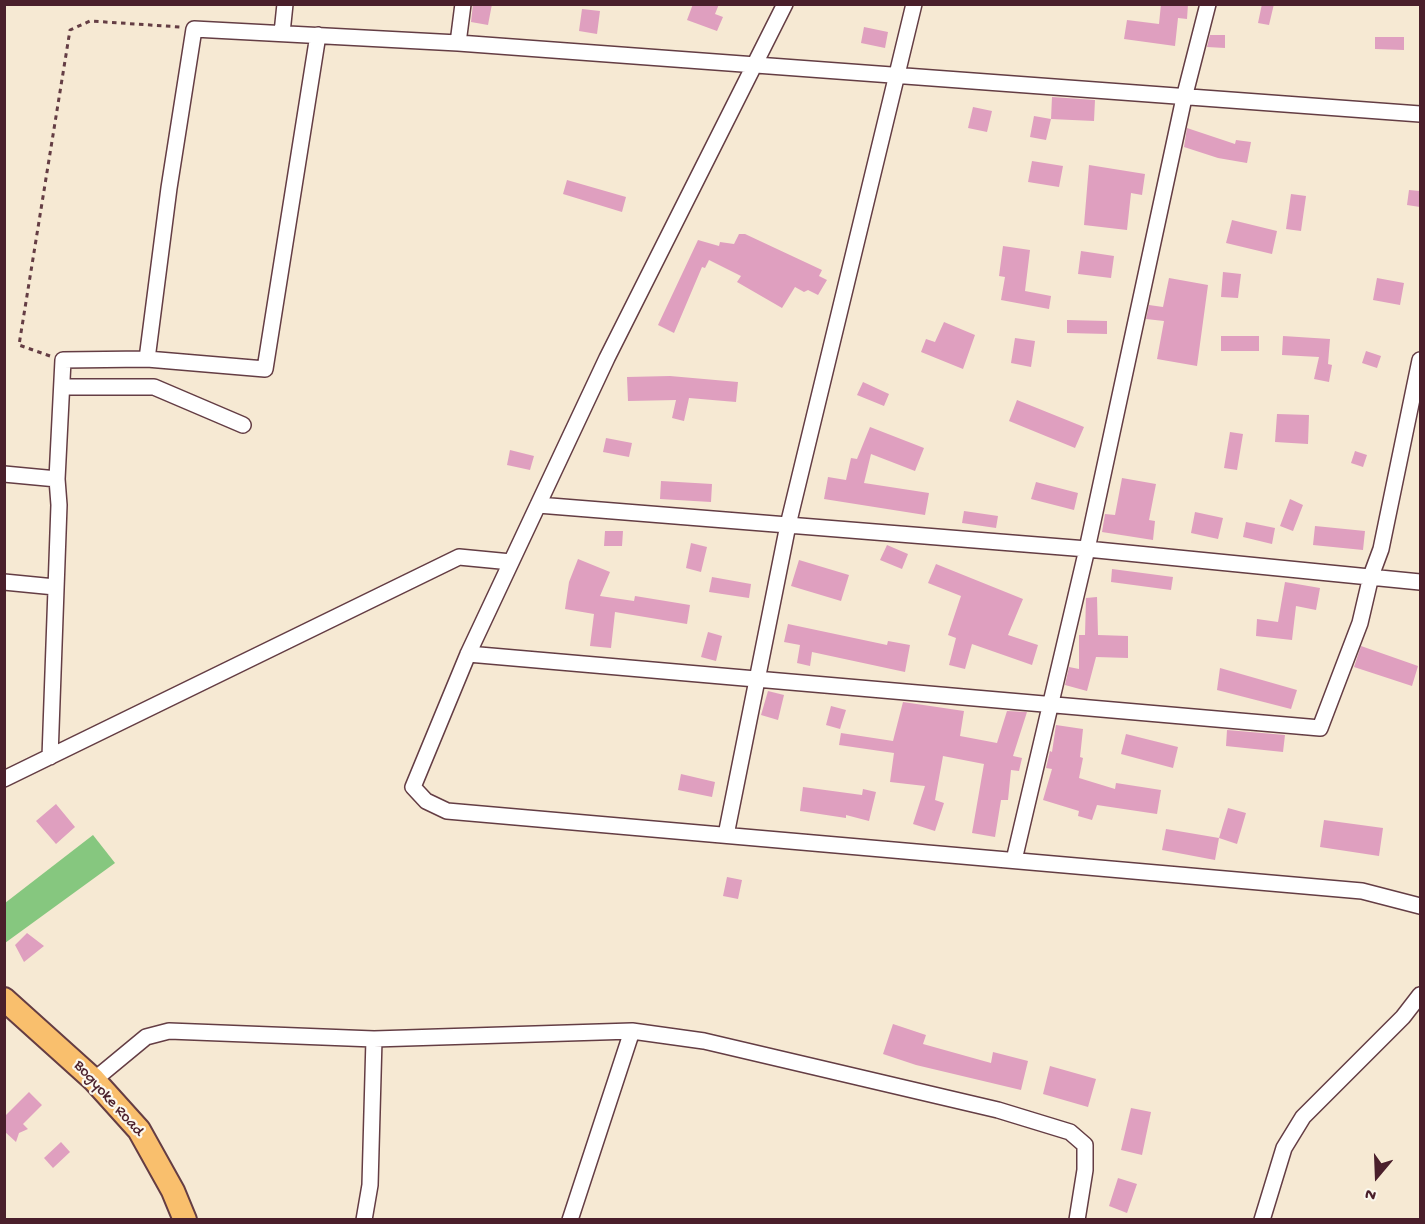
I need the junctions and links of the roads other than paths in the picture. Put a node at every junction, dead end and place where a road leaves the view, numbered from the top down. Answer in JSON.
{"nodes":[{"id":1,"x":285,"y":4,"type":"edge"},
{"id":2,"x":463,"y":4,"type":"edge"},
{"id":3,"x":785,"y":4,"type":"edge"},
{"id":4,"x":914,"y":4,"type":"edge"},
{"id":5,"x":1208,"y":4,"type":"edge"},
{"id":6,"x":282,"y":33,"type":"junction"},
{"id":7,"x":318,"y":35,"type":"junction"},
{"id":8,"x":458,"y":44,"type":"junction"},
{"id":9,"x":756,"y":63,"type":"junction"},
{"id":10,"x":896,"y":77,"type":"junction"},
{"id":11,"x":1184,"y":98,"type":"junction"},
{"id":12,"x":1420,"y":114,"type":"edge"},
{"id":13,"x":147,"y":359,"type":"junction"},
{"id":14,"x":1420,"y":360,"type":"edge"},
{"id":15,"x":62,"y":387,"type":"junction"},
{"id":16,"x":243,"y":424,"type":"dead end"},
{"id":17,"x":4,"y":474,"type":"edge"},
{"id":18,"x":57,"y":479,"type":"junction"},
{"id":19,"x":538,"y":505,"type":"junction"},
{"id":20,"x":788,"y":525,"type":"junction"},
{"id":21,"x":1087,"y":549,"type":"junction"},
{"id":22,"x":511,"y":562,"type":"junction"},
{"id":23,"x":1371,"y":576,"type":"junction"},
{"id":24,"x":4,"y":582,"type":"edge"},
{"id":25,"x":1420,"y":582,"type":"edge"},
{"id":26,"x":55,"y":586,"type":"junction"},
{"id":27,"x":468,"y":654,"type":"junction"},
{"id":28,"x":757,"y":679,"type":"junction"},
{"id":29,"x":1051,"y":703,"type":"junction"},
{"id":30,"x":50,"y":757,"type":"junction"},
{"id":31,"x":4,"y":779,"type":"edge"},
{"id":32,"x":726,"y":835,"type":"junction"},
{"id":33,"x":1014,"y":860,"type":"junction"},
{"id":34,"x":1420,"y":906,"type":"edge"},
{"id":35,"x":1420,"y":995,"type":"edge"},
{"id":36,"x":4,"y":999,"type":"edge"},
{"id":37,"x":632,"y":1031,"type":"junction"},
{"id":38,"x":374,"y":1039,"type":"junction"},
{"id":39,"x":94,"y":1080,"type":"junction"},
{"id":40,"x":184,"y":1220,"type":"edge"},
{"id":41,"x":364,"y":1220,"type":"edge"},
{"id":42,"x":570,"y":1220,"type":"edge"},
{"id":43,"x":1077,"y":1220,"type":"edge"},
{"id":44,"x":1262,"y":1220,"type":"edge"}],
"edges":[{"from":1,"to":6,"type":"street"},
{"from":2,"to":8,"type":"street"},
{"from":3,"to":9,"type":"street"},
{"from":4,"to":10,"type":"street"},
{"from":5,"to":11,"type":"street"},
{"from":6,"to":7,"type":"street"},
{"from":6,"to":13,"type":"street"},
{"from":7,"to":8,"type":"street"},
{"from":7,"to":13,"type":"street"},
{"from":8,"to":9,"type":"street"},
{"from":9,"to":10,"type":"street"},
{"from":9,"to":19,"type":"street"},
{"from":10,"to":11,"type":"street"},
{"from":10,"to":20,"type":"street"},
{"from":11,"to":12,"type":"street"},
{"from":11,"to":21,"type":"street"},
{"from":13,"to":15,"type":"street"},
{"from":14,"to":23,"type":"street"},
{"from":15,"to":16,"type":"street"},
{"from":15,"to":18,"type":"street"},
{"from":17,"to":18,"type":"street"},
{"from":18,"to":26,"type":"street"},
{"from":19,"to":20,"type":"street"},
{"from":19,"to":22,"type":"street"},
{"from":20,"to":21,"type":"street"},
{"from":20,"to":28,"type":"street"},
{"from":21,"to":23,"type":"street"},
{"from":21,"to":29,"type":"street"},
{"from":22,"to":27,"type":"street"},
{"from":22,"to":30,"type":"street"},
{"from":23,"to":25,"type":"street"},
{"from":23,"to":29,"type":"street"},
{"from":24,"to":26,"type":"street"},
{"from":26,"to":30,"type":"street"},
{"from":27,"to":28,"type":"street"},
{"from":27,"to":32,"type":"street"},
{"from":28,"to":29,"type":"street"},
{"from":28,"to":32,"type":"street"},
{"from":29,"to":33,"type":"street"},
{"from":30,"to":31,"type":"street"},
{"from":32,"to":33,"type":"street"},
{"from":33,"to":34,"type":"street"},
{"from":35,"to":44,"type":"street"},
{"from":36,"to":39,"type":"main road","name":"Bogyoke Road"},
{"from":37,"to":38,"type":"street"},
{"from":37,"to":42,"type":"street"},
{"from":37,"to":43,"type":"street"},
{"from":38,"to":39,"type":"street"},
{"from":38,"to":41,"type":"street"},
{"from":39,"to":40,"type":"main road","name":"Bogyoke Road"}]}
